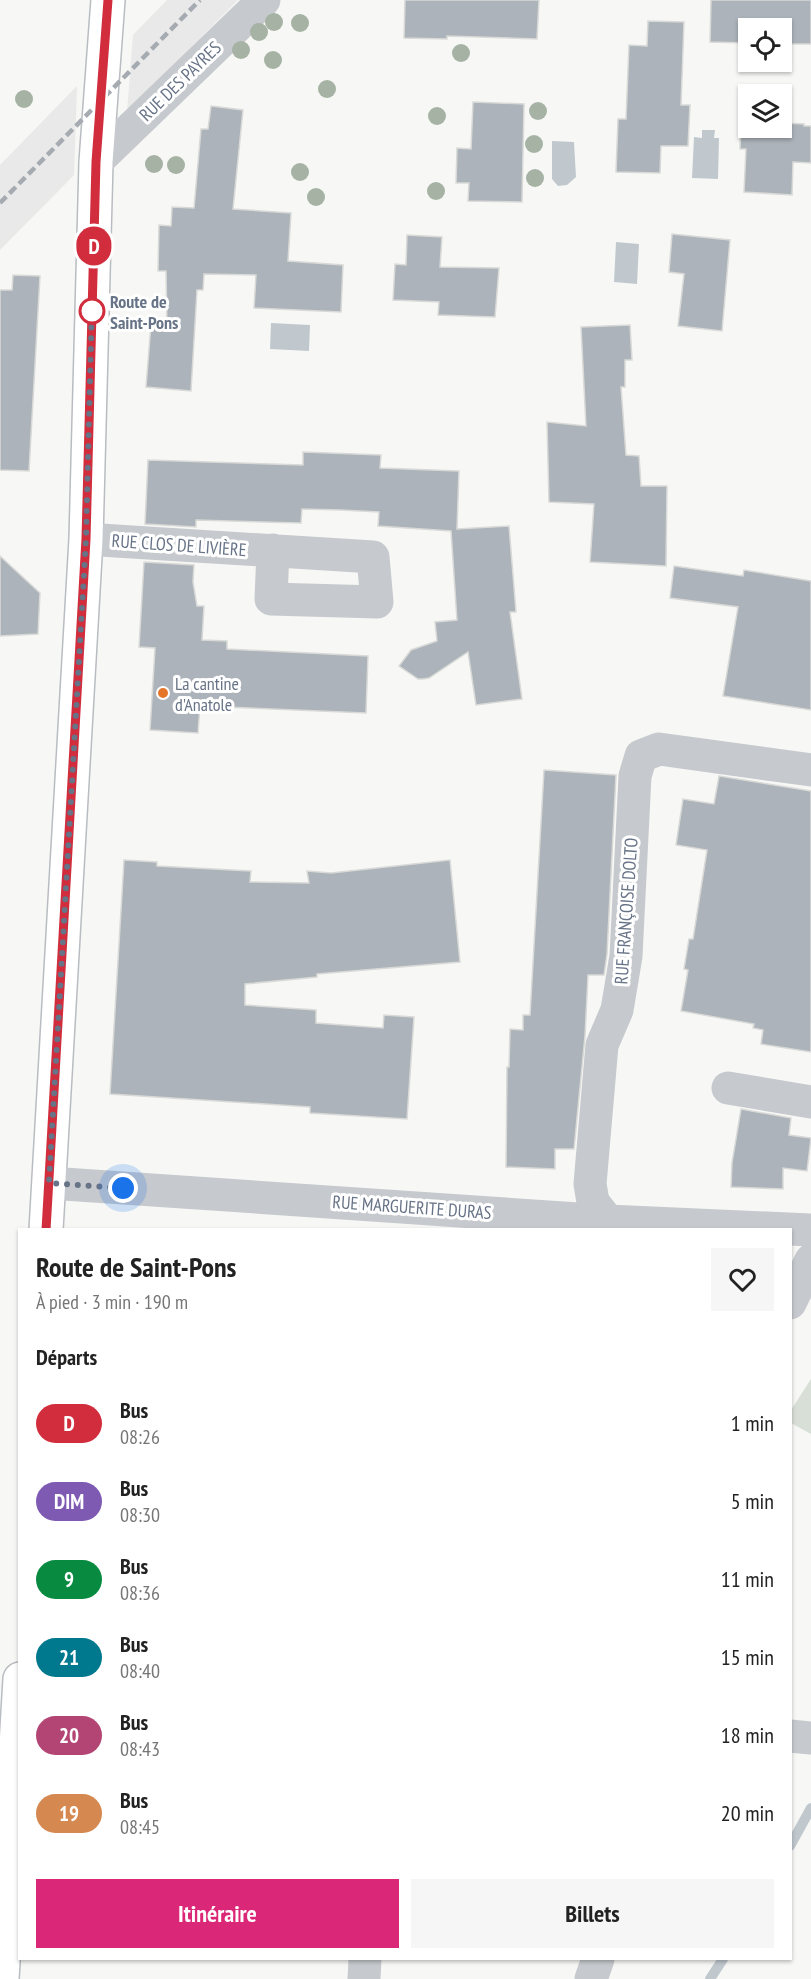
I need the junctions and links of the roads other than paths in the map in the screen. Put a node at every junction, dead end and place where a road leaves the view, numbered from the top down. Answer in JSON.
{"nodes":[{"id":1,"x":108,"y":0,"type":"edge"},
{"id":2,"x":264,"y":0,"type":"edge"},
{"id":3,"x":96,"y":162,"type":"junction"},
{"id":4,"x":86,"y":539,"type":"junction"},
{"id":5,"x":273,"y":550,"type":"dead end"},
{"id":6,"x":811,"y":770,"type":"edge"},
{"id":7,"x":728,"y":1088,"type":"dead end"},
{"id":8,"x":811,"y":1102,"type":"edge"},
{"id":9,"x":49,"y":1183,"type":"junction"},
{"id":10,"x":608,"y":1225,"type":"edge"},
{"id":11,"x":46,"y":1228,"type":"edge"},
{"id":12,"x":730,"y":1228,"type":"edge"},
{"id":13,"x":792,"y":1230,"type":"edge"},
{"id":14,"x":811,"y":1230,"type":"edge"},
{"id":15,"x":811,"y":1260,"type":"edge"},
{"id":16,"x":792,"y":1299,"type":"edge"},
{"id":17,"x":18,"y":1722,"type":"edge"},
{"id":18,"x":792,"y":1736,"type":"edge"},
{"id":19,"x":811,"y":1738,"type":"edge"},
{"id":20,"x":8,"y":1937,"type":"edge"},
{"id":21,"x":365,"y":1960,"type":"edge"},
{"id":22,"x":598,"y":1960,"type":"edge"},
{"id":23,"x":2,"y":1979,"type":"edge"},
{"id":24,"x":364,"y":1979,"type":"edge"},
{"id":25,"x":591,"y":1979,"type":"edge"}],
"edges":[{"from":1,"to":3,"type":"main road"},
{"from":2,"to":3,"type":"street","name":"RUE DES PAYRES"},
{"from":3,"to":4,"type":"main road"},
{"from":4,"to":5,"type":"street","name":"RUE CLOS DE LIVIÈRE"},
{"from":4,"to":9,"type":"main road"},
{"from":6,"to":10,"type":"street","name":"RUE FRANÇOISE DOLTO"},
{"from":7,"to":8,"type":"street"},
{"from":9,"to":10,"type":"street","name":"RUE MARGUERITE DURAS"},
{"from":9,"to":11,"type":"main road"},
{"from":10,"to":12,"type":"street","name":"RUE MARGUERITE DURAS"},
{"from":13,"to":14,"type":"street","name":"RUE MARGUERITE DURAS"},
{"from":15,"to":16,"type":"street"},
{"from":17,"to":20,"type":"main road"},
{"from":18,"to":19,"type":"street"},
{"from":20,"to":23,"type":"main road"},
{"from":21,"to":24,"type":"street"},
{"from":22,"to":25,"type":"street"}]}
